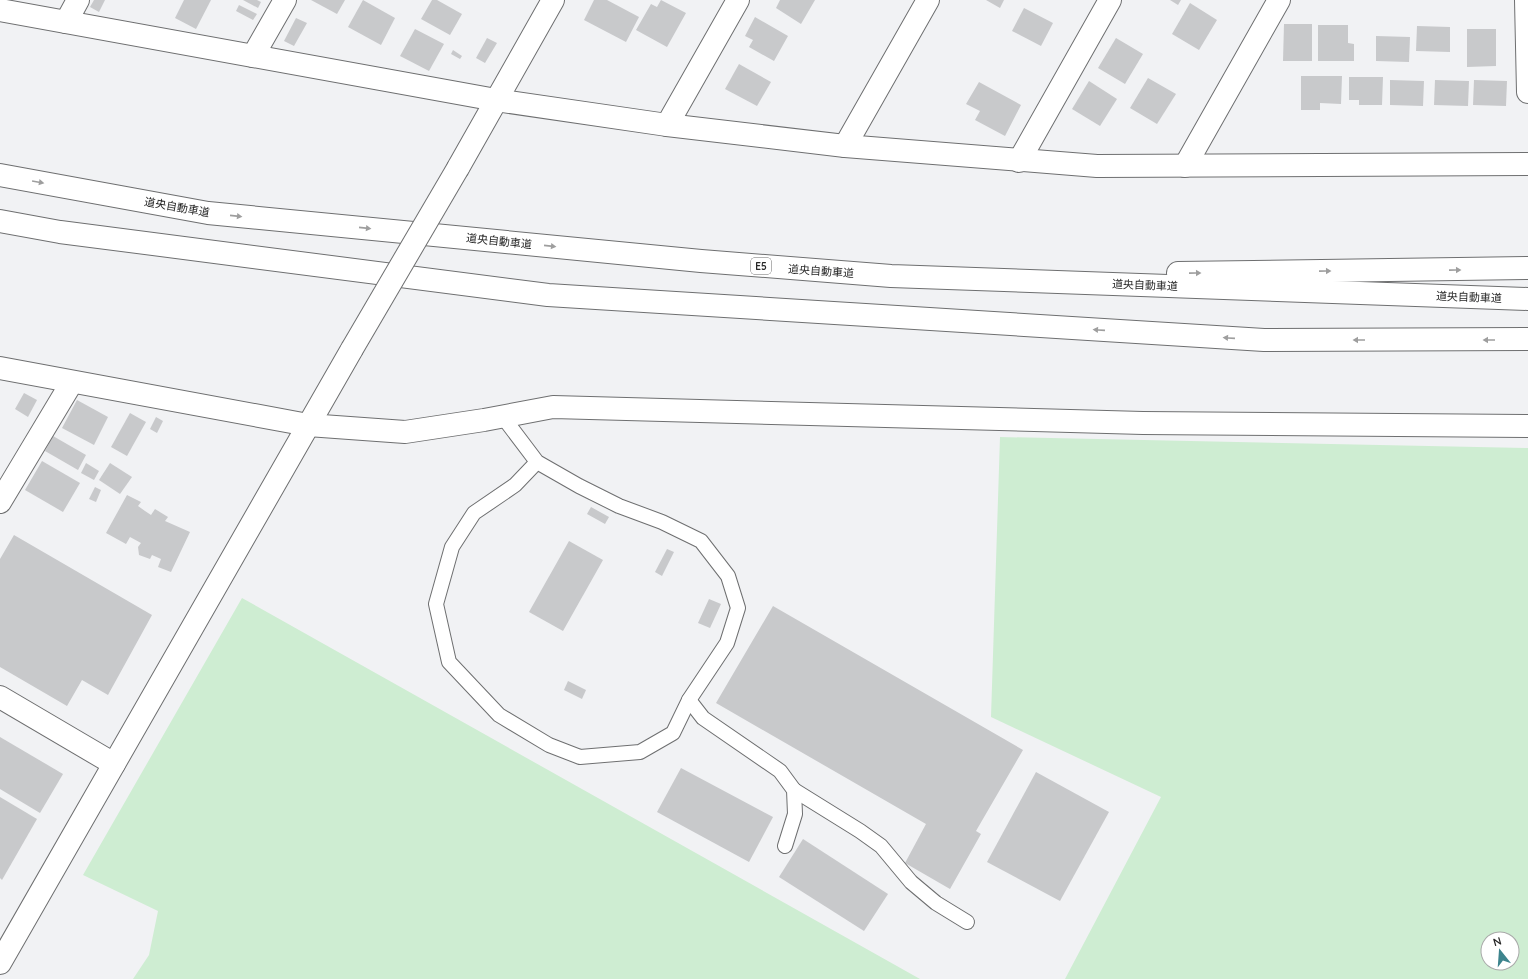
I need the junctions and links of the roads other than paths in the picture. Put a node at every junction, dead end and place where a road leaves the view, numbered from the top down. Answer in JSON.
{"nodes":[{"id":1,"x":78,"y":0,"type":"edge"},
{"id":2,"x":285,"y":0,"type":"edge"},
{"id":3,"x":553,"y":0,"type":"edge"},
{"id":4,"x":738,"y":0,"type":"edge"},
{"id":5,"x":928,"y":0,"type":"edge"},
{"id":6,"x":1110,"y":0,"type":"edge"},
{"id":7,"x":1279,"y":0,"type":"edge"},
{"id":8,"x":1526,"y":0,"type":"edge"},
{"id":9,"x":0,"y":10,"type":"edge"},
{"id":10,"x":66,"y":22,"type":"junction"},
{"id":11,"x":253,"y":56,"type":"junction"},
{"id":12,"x":1528,"y":92,"type":"edge"},
{"id":13,"x":496,"y":100,"type":"junction"},
{"id":14,"x":666,"y":124,"type":"junction"},
{"id":15,"x":845,"y":146,"type":"junction"},
{"id":16,"x":1019,"y":160,"type":"junction"},
{"id":17,"x":1528,"y":164,"type":"edge"},
{"id":18,"x":1185,"y":166,"type":"junction"},
{"id":19,"x":0,"y":175,"type":"edge"},
{"id":20,"x":0,"y":221,"type":"edge"},
{"id":21,"x":1528,"y":268,"type":"edge"},
{"id":22,"x":890,"y":276,"type":"junction"},
{"id":23,"x":1528,"y":299,"type":"edge"},
{"id":24,"x":1528,"y":339,"type":"edge"},
{"id":25,"x":0,"y":368,"type":"edge"},
{"id":26,"x":72,"y":382,"type":"junction"},
{"id":27,"x":503,"y":416,"type":"junction"},
{"id":28,"x":308,"y":425,"type":"junction"},
{"id":29,"x":1528,"y":426,"type":"edge"},
{"id":30,"x":537,"y":462,"type":"junction"},
{"id":31,"x":0,"y":502,"type":"edge"},
{"id":32,"x":0,"y":697,"type":"edge"},
{"id":33,"x":689,"y":700,"type":"junction"},
{"id":34,"x":114,"y":764,"type":"junction"},
{"id":35,"x":794,"y":790,"type":"junction"},
{"id":36,"x":785,"y":846,"type":"dead end"},
{"id":37,"x":967,"y":922,"type":"dead end"},
{"id":38,"x":0,"y":963,"type":"edge"}],
"edges":[{"from":1,"to":10,"type":"main road"},
{"from":2,"to":11,"type":"main road"},
{"from":3,"to":13,"type":"main road"},
{"from":4,"to":14,"type":"main road"},
{"from":5,"to":15,"type":"main road"},
{"from":6,"to":16,"type":"main road"},
{"from":7,"to":18,"type":"main road"},
{"from":8,"to":12,"type":"main road"},
{"from":9,"to":10,"type":"main road"},
{"from":10,"to":11,"type":"main road"},
{"from":11,"to":13,"type":"main road"},
{"from":13,"to":14,"type":"main road"},
{"from":13,"to":28,"type":"main road","bridge":true},
{"from":14,"to":15,"type":"main road"},
{"from":15,"to":16,"type":"main road"},
{"from":16,"to":18,"type":"main road"},
{"from":17,"to":18,"type":"main road"},
{"from":19,"to":22,"type":"main road","name":"道央自動車道","number":"E5","one_way":true},
{"from":24,"to":20,"type":"main road","one_way":true},
{"from":22,"to":21,"type":"main road","one_way":true},
{"from":22,"to":23,"type":"main road","name":"道央自動車道","number":"E5"},
{"from":25,"to":26,"type":"main road"},
{"from":26,"to":28,"type":"main road"},
{"from":26,"to":31,"type":"main road"},
{"from":27,"to":28,"type":"main road"},
{"from":27,"to":29,"type":"main road"},
{"from":27,"to":30,"type":"lane"},
{"from":28,"to":34,"type":"main road"},
{"from":30,"to":33,"type":"lane"},
{"from":30,"to":33,"type":"lane"},
{"from":32,"to":34,"type":"main road"},
{"from":33,"to":35,"type":"lane"},
{"from":34,"to":38,"type":"main road"},
{"from":35,"to":36,"type":"lane"},
{"from":35,"to":37,"type":"lane"}]}
